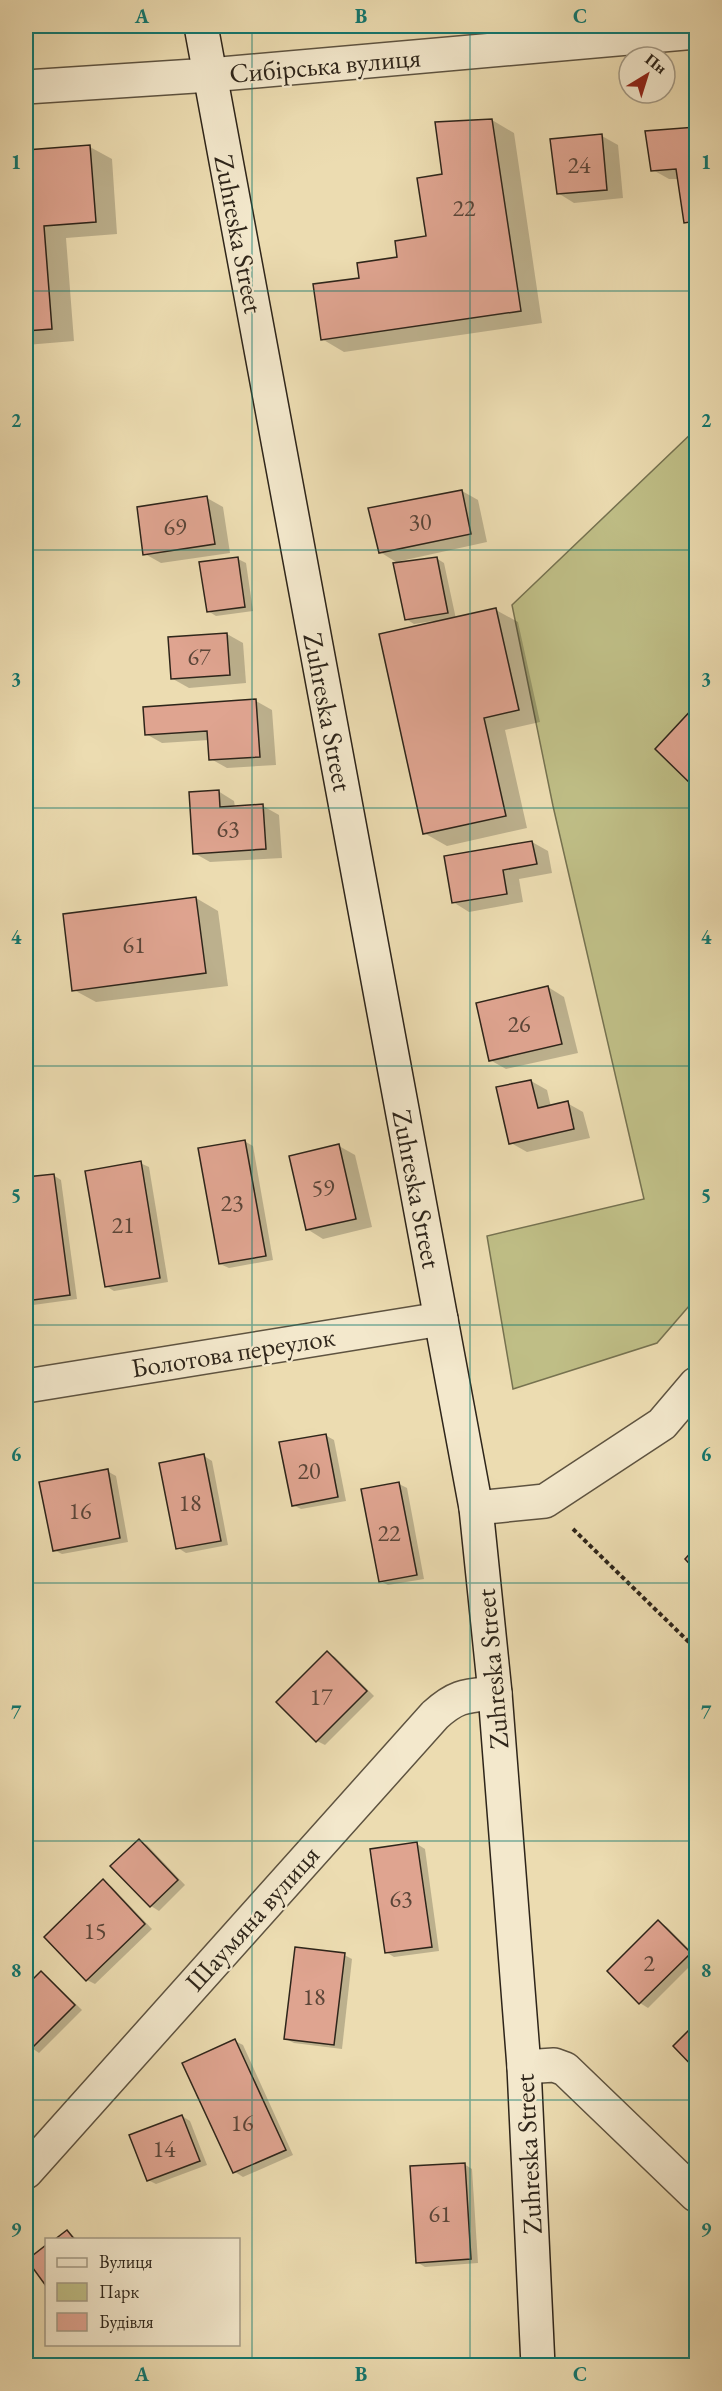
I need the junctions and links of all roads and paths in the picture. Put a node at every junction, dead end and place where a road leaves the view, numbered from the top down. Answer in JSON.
{"nodes":[{"id":1,"x":201,"y":26,"type":"edge"},
{"id":2,"x":696,"y":32,"type":"edge"},
{"id":3,"x":210,"y":75,"type":"junction"},
{"id":4,"x":26,"y":87,"type":"edge"},
{"id":5,"x":441,"y":1319,"type":"junction"},
{"id":6,"x":696,"y":1384,"type":"edge"},
{"id":7,"x":26,"y":1386,"type":"edge"},
{"id":8,"x":545,"y":1501,"type":"junction"},
{"id":9,"x":476,"y":1508,"type":"junction"},
{"id":10,"x":696,"y":1648,"type":"edge"},
{"id":11,"x":495,"y":1693,"type":"junction"},
{"id":12,"x":524,"y":2067,"type":"junction"},
{"id":13,"x":26,"y":2172,"type":"edge"},
{"id":14,"x":696,"y":2195,"type":"edge"},
{"id":15,"x":538,"y":2366,"type":"edge"}],
"edges":[{"from":1,"to":3,"type":"street","name":"Zuhreska Street"},
{"from":2,"to":3,"type":"street","name":"Сибірська вулиця"},
{"from":3,"to":4,"type":"street","name":"Сибірська вулиця"},
{"from":3,"to":5,"type":"street","name":"Zuhreska Street"},
{"from":5,"to":7,"type":"street","name":"Болотова переулок"},
{"from":5,"to":9,"type":"street","name":"Zuhreska Street"},
{"from":6,"to":8,"type":"street"},
{"from":8,"to":9,"type":"street"},
{"from":8,"to":10,"type":"path"},
{"from":9,"to":11,"type":"street","name":"Zuhreska Street"},
{"from":11,"to":12,"type":"street","name":"Zuhreska Street"},
{"from":11,"to":13,"type":"street","name":"Шаумяна вулиця"},
{"from":12,"to":14,"type":"street"},
{"from":12,"to":15,"type":"street","name":"Zuhreska Street"}]}
